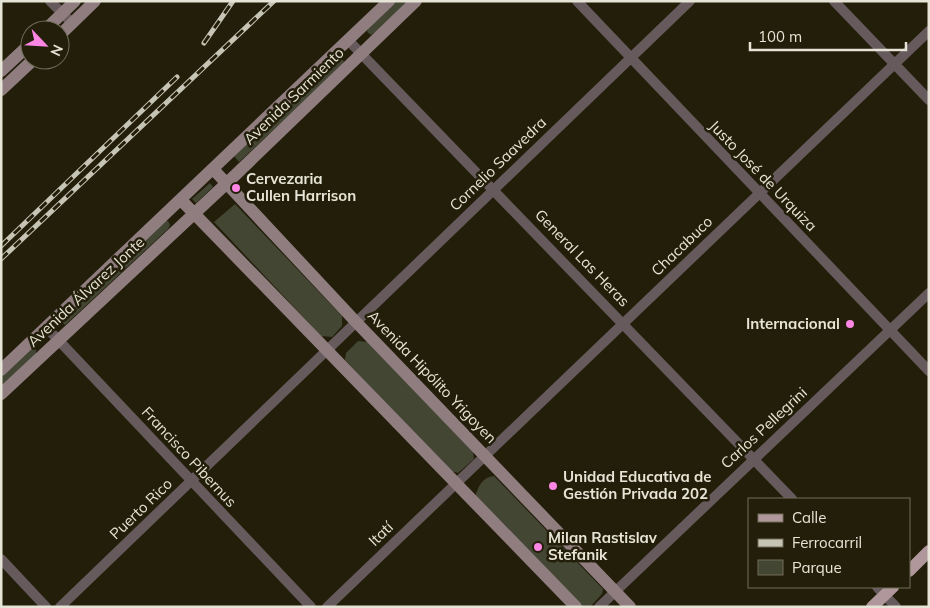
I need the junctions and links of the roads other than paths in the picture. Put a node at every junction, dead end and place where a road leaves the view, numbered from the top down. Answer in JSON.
{"nodes":[{"id":1,"x":50,"y":1,"type":"edge"},
{"id":2,"x":76,"y":1,"type":"edge"},
{"id":3,"x":95,"y":1,"type":"edge"},
{"id":4,"x":389,"y":1,"type":"edge"},
{"id":5,"x":416,"y":1,"type":"edge"},
{"id":6,"x":577,"y":1,"type":"edge"},
{"id":7,"x":690,"y":1,"type":"edge"},
{"id":8,"x":834,"y":1,"type":"edge"},
{"id":9,"x":62,"y":14,"type":"junction"},
{"id":10,"x":56,"y":20,"type":"edge"},
{"id":11,"x":72,"y":23,"type":"joint"},
{"id":12,"x":929,"y":31,"type":"edge"},
{"id":13,"x":348,"y":40,"type":"junction"},
{"id":14,"x":20,"y":53,"type":"edge"},
{"id":15,"x":361,"y":54,"type":"junction"},
{"id":16,"x":630,"y":58,"type":"junction"},
{"id":17,"x":894,"y":64,"type":"junction"},
{"id":18,"x":22,"y":70,"type":"edge"},
{"id":19,"x":1,"y":71,"type":"edge"},
{"id":20,"x":1,"y":90,"type":"edge"},
{"id":21,"x":929,"y":100,"type":"edge"},
{"id":22,"x":213,"y":169,"type":"junction"},
{"id":23,"x":227,"y":183,"type":"junction"},
{"id":24,"x":494,"y":189,"type":"junction"},
{"id":25,"x":758,"y":194,"type":"junction"},
{"id":26,"x":180,"y":200,"type":"junction"},
{"id":27,"x":194,"y":213,"type":"junction"},
{"id":28,"x":929,"y":293,"type":"edge"},
{"id":29,"x":356,"y":322,"type":"junction"},
{"id":30,"x":624,"y":323,"type":"junction"},
{"id":31,"x":46,"y":327,"type":"junction"},
{"id":32,"x":890,"y":331,"type":"junction"},
{"id":33,"x":58,"y":340,"type":"junction"},
{"id":34,"x":328,"y":349,"type":"junction"},
{"id":35,"x":1,"y":370,"type":"edge"},
{"id":36,"x":929,"y":371,"type":"edge"},
{"id":37,"x":1,"y":394,"type":"edge"},
{"id":38,"x":485,"y":455,"type":"junction"},
{"id":39,"x":753,"y":458,"type":"junction"},
{"id":40,"x":192,"y":481,"type":"junction"},
{"id":41,"x":455,"y":484,"type":"junction"},
{"id":42,"x":791,"y":498,"type":"edge"},
{"id":43,"x":929,"y":552,"type":"edge"},
{"id":44,"x":1,"y":559,"type":"edge"},
{"id":45,"x":910,"y":570,"type":"edge"},
{"id":46,"x":885,"y":589,"type":"edge"},
{"id":47,"x":615,"y":591,"type":"junction"},
{"id":48,"x":46,"y":607,"type":"edge"},
{"id":49,"x":60,"y":607,"type":"edge"},
{"id":50,"x":311,"y":607,"type":"edge"},
{"id":51,"x":327,"y":607,"type":"edge"},
{"id":52,"x":576,"y":607,"type":"edge"},
{"id":53,"x":599,"y":607,"type":"edge"},
{"id":54,"x":630,"y":607,"type":"edge"},
{"id":55,"x":872,"y":607,"type":"edge"},
{"id":56,"x":896,"y":607,"type":"edge"}],
"edges":[{"from":1,"to":9,"type":"street"},
{"from":2,"to":9,"type":"main road"},
{"from":3,"to":11,"type":"main road"},
{"from":4,"to":13,"type":"main road","name":"Avenida Sarmiento"},
{"from":5,"to":15,"type":"main road","name":"Avenida Sarmiento"},
{"from":6,"to":16,"type":"street","name":"Justo José de Urquiza"},
{"from":7,"to":16,"type":"street","name":"Cornelio Saavedra"},
{"from":8,"to":17,"type":"street"},
{"from":9,"to":10,"type":"main road"},
{"from":9,"to":11,"type":"street"},
{"from":12,"to":17,"type":"street","name":"Chacabuco"},
{"from":13,"to":15,"type":"street","name":"General Las Heras"},
{"from":13,"to":22,"type":"main road","name":"Avenida Sarmiento"},
{"from":14,"to":19,"type":"main road"},
{"from":15,"to":23,"type":"main road","name":"Avenida Sarmiento"},
{"from":15,"to":24,"type":"street","name":"General Las Heras"},
{"from":16,"to":24,"type":"street","name":"Cornelio Saavedra"},
{"from":16,"to":25,"type":"street","name":"Justo José de Urquiza"},
{"from":17,"to":21,"type":"street"},
{"from":17,"to":25,"type":"street","name":"Chacabuco"},
{"from":18,"to":20,"type":"main road"},
{"from":22,"to":23,"type":"main road","name":"Avenida Hipólito Yrigoyen"},
{"from":22,"to":26,"type":"main road","name":"Avenida Sarmiento"},
{"from":23,"to":27,"type":"main road","name":"Avenida Sarmiento"},
{"from":23,"to":29,"type":"main road","name":"Avenida Hipólito Yrigoyen"},
{"from":24,"to":29,"type":"street","name":"Cornelio Saavedra"},
{"from":24,"to":30,"type":"street","name":"General Las Heras"},
{"from":25,"to":30,"type":"street","name":"Chacabuco"},
{"from":25,"to":32,"type":"street","name":"Justo José de Urquiza"},
{"from":26,"to":27,"type":"main road"},
{"from":26,"to":31,"type":"main road","name":"Avenida Álvarez Jonte"},
{"from":27,"to":33,"type":"main road","name":"Avenida Álvarez Jonte"},
{"from":27,"to":34,"type":"main road"},
{"from":28,"to":32,"type":"street","name":"Carlos Pellegrini"},
{"from":29,"to":34,"type":"street","name":"Cornelio Saavedra"},
{"from":29,"to":38,"type":"main road","name":"Avenida Hipólito Yrigoyen"},
{"from":30,"to":38,"type":"street","name":"Chacabuco"},
{"from":30,"to":39,"type":"street","name":"General Las Heras"},
{"from":31,"to":33,"type":"street","name":"Francisco Pibernus"},
{"from":31,"to":35,"type":"main road","name":"Avenida Álvarez Jonte"},
{"from":32,"to":36,"type":"street","name":"Justo José de Urquiza"},
{"from":32,"to":39,"type":"street","name":"Carlos Pellegrini"},
{"from":33,"to":37,"type":"main road","name":"Avenida Álvarez Jonte"},
{"from":33,"to":40,"type":"street","name":"Francisco Pibernus"},
{"from":34,"to":40,"type":"street","name":"Puerto Rico"},
{"from":34,"to":41,"type":"main road"},
{"from":38,"to":41,"type":"street","name":"Chacabuco"},
{"from":38,"to":47,"type":"main road","name":"Avenida Hipólito Yrigoyen"},
{"from":39,"to":42,"type":"street","name":"General Las Heras"},
{"from":39,"to":47,"type":"street","name":"Carlos Pellegrini"},
{"from":40,"to":49,"type":"street","name":"Puerto Rico"},
{"from":40,"to":50,"type":"street","name":"Francisco Pibernus"},
{"from":41,"to":51,"type":"street","name":"Itatí"},
{"from":41,"to":52,"type":"main road"},
{"from":43,"to":45,"type":"main road"},
{"from":44,"to":48,"type":"street"},
{"from":46,"to":55,"type":"main road"},
{"from":46,"to":56,"type":"street"},
{"from":47,"to":53,"type":"street","name":"Carlos Pellegrini"},
{"from":47,"to":54,"type":"main road","name":"Avenida Hipólito Yrigoyen"}]}
